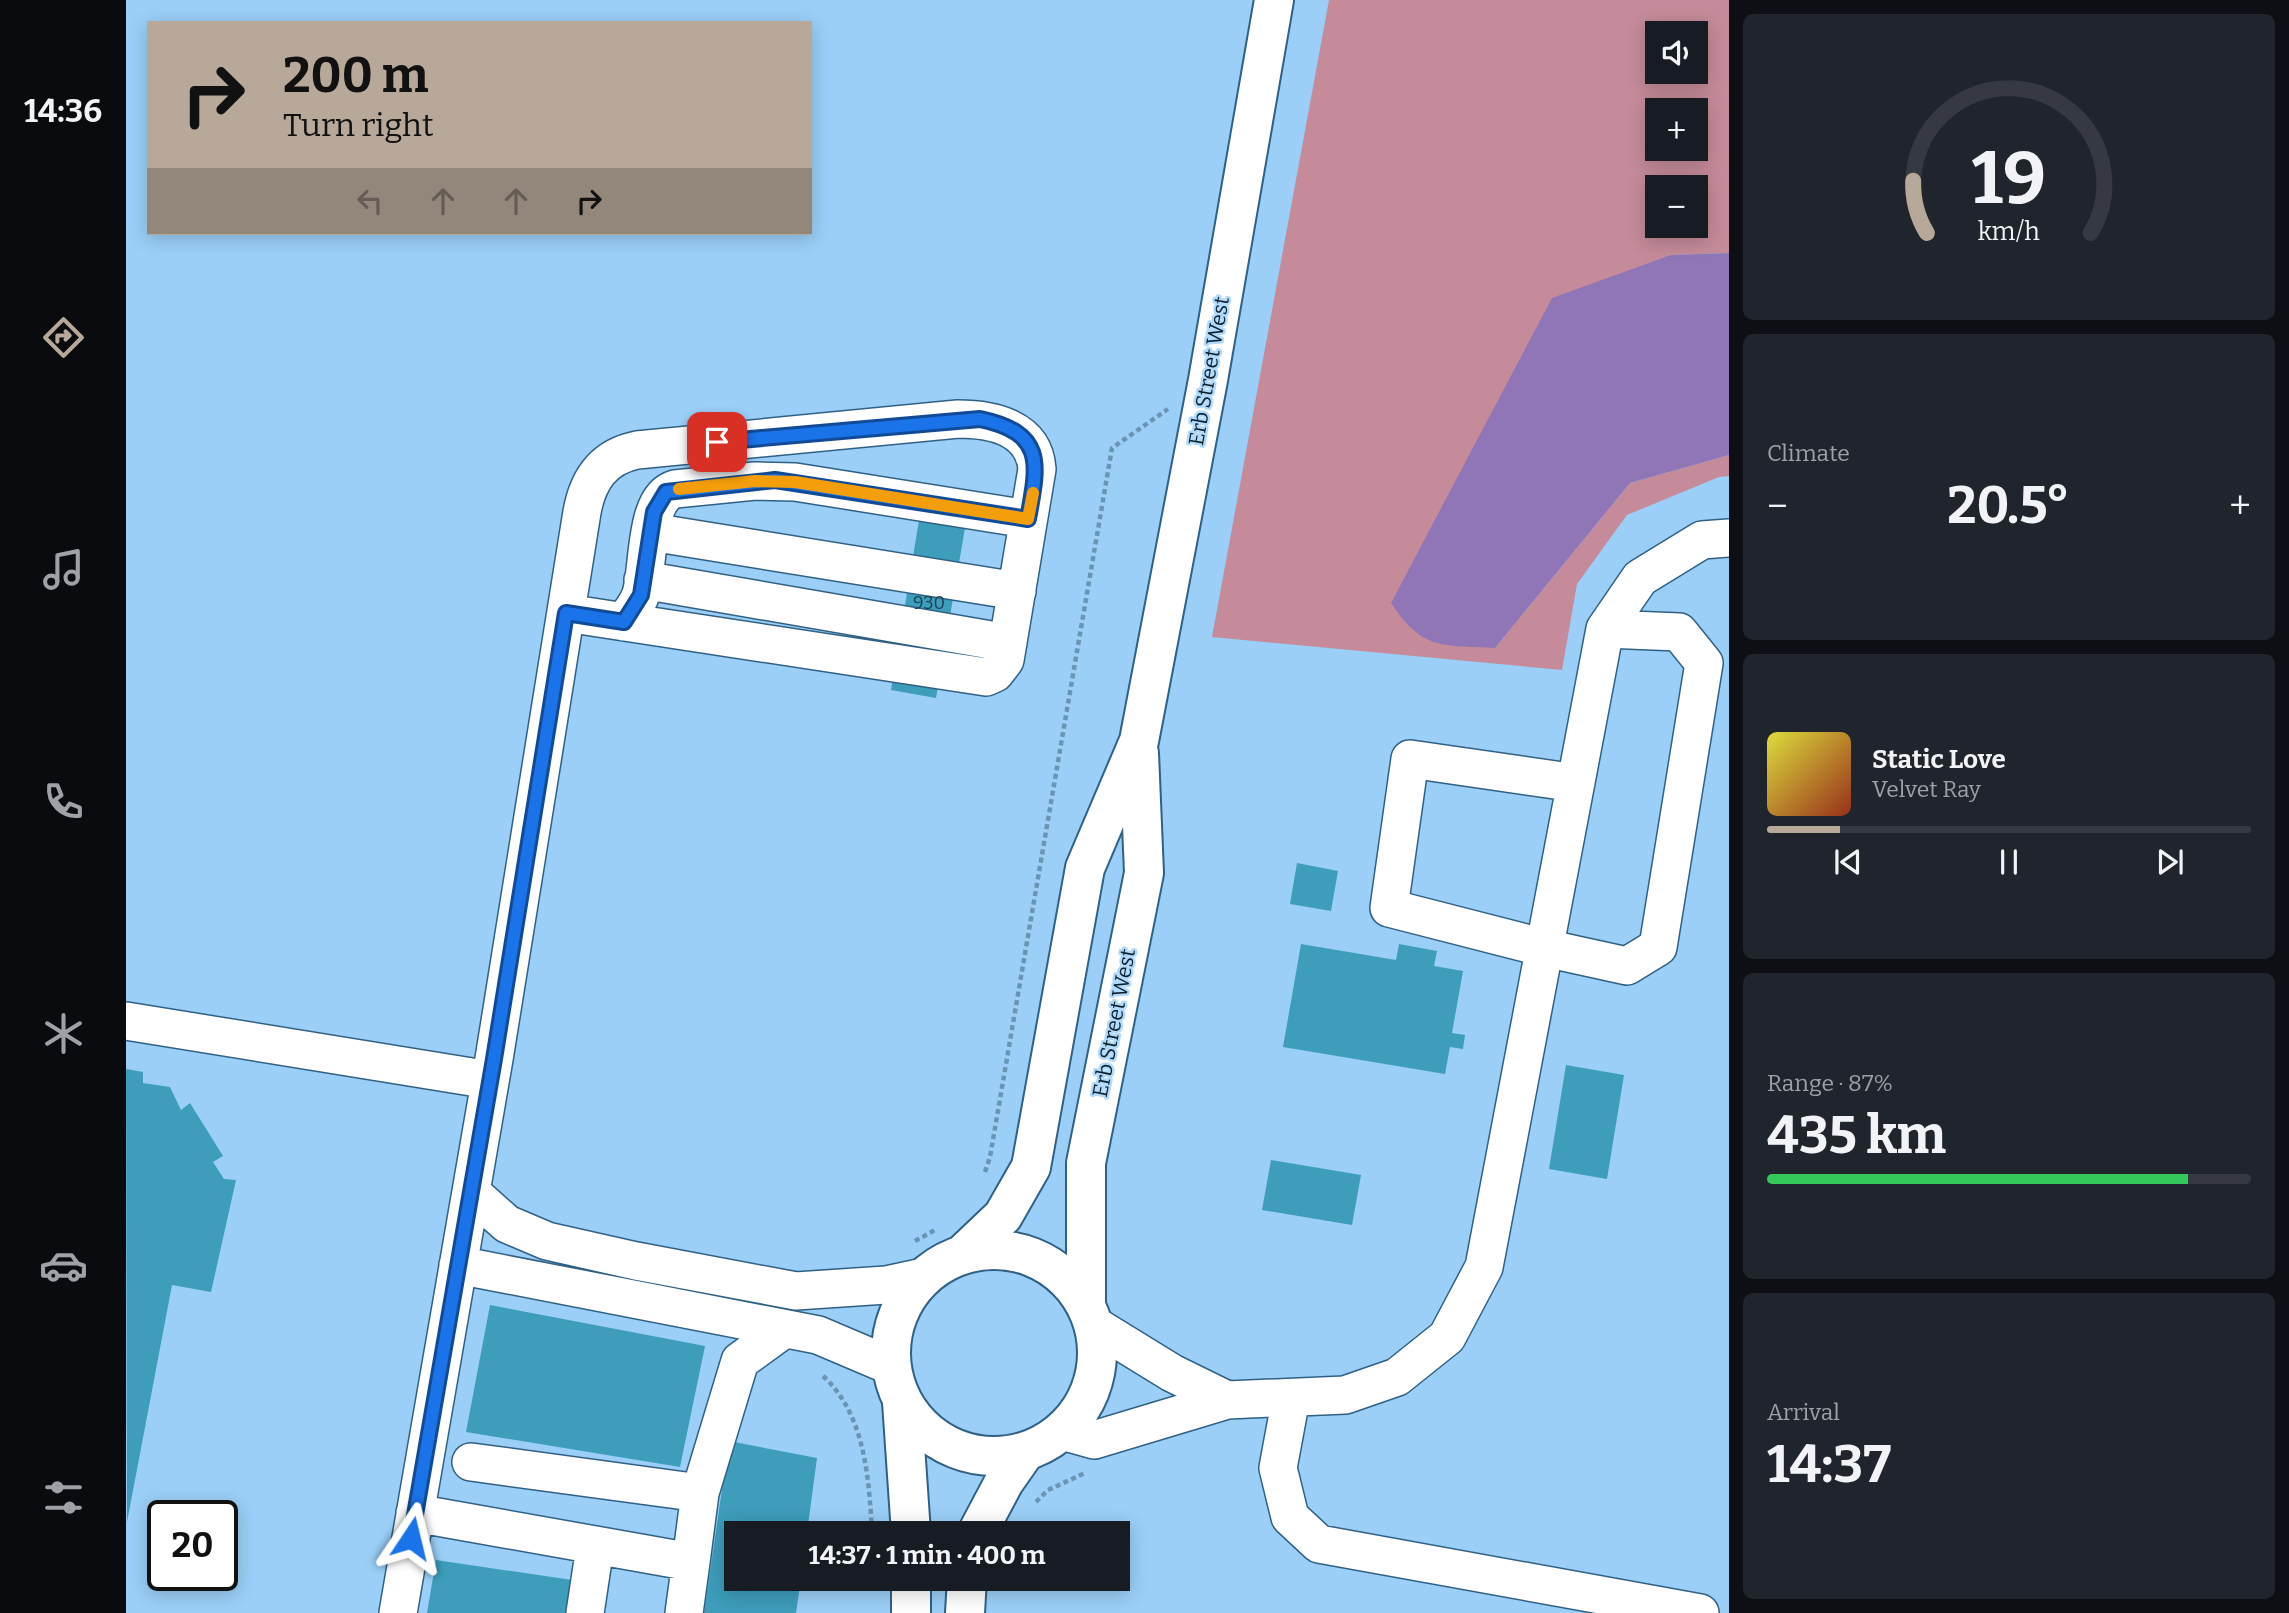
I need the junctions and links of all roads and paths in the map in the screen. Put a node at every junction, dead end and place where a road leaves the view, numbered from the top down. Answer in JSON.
{"nodes":[{"id":1,"x":1274,"y":0,"type":"edge"},
{"id":2,"x":1208,"y":380,"type":"junction"},
{"id":3,"x":1026,"y":531,"type":"junction"},
{"id":4,"x":651,"y":532,"type":"junction"},
{"id":5,"x":1729,"y":538,"type":"edge"},
{"id":6,"x":643,"y":580,"type":"junction"},
{"id":7,"x":1017,"y":591,"type":"junction"},
{"id":8,"x":566,"y":613,"type":"junction"},
{"id":9,"x":624,"y":622,"type":"junction"},
{"id":10,"x":1605,"y":629,"type":"junction"},
{"id":11,"x":1008,"y":643,"type":"junction"},
{"id":12,"x":1714,"y":702,"type":"edge"},
{"id":13,"x":1139,"y":741,"type":"junction"},
{"id":14,"x":1576,"y":783,"type":"junction"},
{"id":15,"x":1545,"y":948,"type":"junction"},
{"id":16,"x":126,"y":1021,"type":"edge"},
{"id":17,"x":490,"y":1080,"type":"junction"},
{"id":18,"x":983,"y":1178,"type":"dead end"},
{"id":19,"x":471,"y":1192,"type":"junction"},
{"id":20,"x":952,"y":1240,"type":"junction"},
{"id":21,"x":636,"y":1261,"type":"junction"},
{"id":22,"x":914,"y":1262,"type":"junction"},
{"id":23,"x":458,"y":1265,"type":"junction"},
{"id":24,"x":538,"y":1278,"type":"junction"},
{"id":25,"x":1090,"y":1315,"type":"junction"},
{"id":26,"x":784,"y":1329,"type":"junction"},
{"id":27,"x":891,"y":1366,"type":"junction"},
{"id":28,"x":813,"y":1370,"type":"dead end"},
{"id":29,"x":1291,"y":1398,"type":"junction"},
{"id":30,"x":1227,"y":1400,"type":"junction"},
{"id":31,"x":902,"y":1402,"type":"junction"},
{"id":32,"x":1062,"y":1431,"type":"junction"},
{"id":33,"x":1025,"y":1452,"type":"junction"},
{"id":34,"x":471,"y":1462,"type":"dead end"},
{"id":35,"x":1089,"y":1472,"type":"dead end"},
{"id":36,"x":700,"y":1493,"type":"junction"},
{"id":37,"x":1031,"y":1506,"type":"dead end"},
{"id":38,"x":415,"y":1513,"type":"junction"},
{"id":39,"x":871,"y":1521,"type":"edge"},
{"id":40,"x":910,"y":1521,"type":"edge"},
{"id":41,"x":983,"y":1521,"type":"edge"},
{"id":42,"x":595,"y":1547,"type":"junction"},
{"id":43,"x":691,"y":1562,"type":"junction"},
{"id":44,"x":911,"y":1591,"type":"edge"},
{"id":45,"x":966,"y":1591,"type":"edge"},
{"id":46,"x":398,"y":1613,"type":"edge"},
{"id":47,"x":585,"y":1613,"type":"edge"},
{"id":48,"x":684,"y":1613,"type":"edge"},
{"id":49,"x":911,"y":1613,"type":"edge"},
{"id":50,"x":965,"y":1613,"type":"edge"},
{"id":51,"x":1700,"y":1613,"type":"edge"}],
"edges":[{"from":1,"to":2,"type":"main road","name":"Erb Street West"},
{"from":2,"to":13,"type":"main road","name":"Erb Street West"},
{"from":2,"to":18,"type":"path"},
{"from":3,"to":4,"type":"lane"},
{"from":3,"to":7,"type":"lane"},
{"from":3,"to":8,"type":"lane"},
{"from":4,"to":6,"type":"lane"},
{"from":4,"to":7,"type":"lane"},
{"from":5,"to":10,"type":"lane"},
{"from":6,"to":9,"type":"lane"},
{"from":6,"to":11,"type":"lane"},
{"from":7,"to":11,"type":"lane"},
{"from":8,"to":9,"type":"lane"},
{"from":8,"to":17,"type":"lane"},
{"from":9,"to":11,"type":"lane"},
{"from":10,"to":12,"type":"lane"},
{"from":10,"to":14,"type":"lane"},
{"from":12,"to":15,"type":"lane"},
{"from":13,"to":20,"type":"main road","name":"Erb Street West"},
{"from":13,"to":25,"type":"main road","name":"Erb Street West"},
{"from":14,"to":15,"type":"lane"},
{"from":14,"to":15,"type":"lane"},
{"from":15,"to":29,"type":"lane"},
{"from":16,"to":17,"type":"lane"},
{"from":17,"to":19,"type":"lane"},
{"from":19,"to":21,"type":"lane"},
{"from":19,"to":23,"type":"lane"},
{"from":20,"to":22,"type":"path"},
{"from":20,"to":22,"type":"main road"},
{"from":20,"to":25,"type":"main road"},
{"from":21,"to":22,"type":"lane"},
{"from":21,"to":24,"type":"lane"},
{"from":22,"to":27,"type":"main road"},
{"from":23,"to":24,"type":"lane"},
{"from":23,"to":38,"type":"lane"},
{"from":24,"to":26,"type":"lane"},
{"from":25,"to":30,"type":"lane"},
{"from":25,"to":32,"type":"main road"},
{"from":26,"to":27,"type":"lane"},
{"from":26,"to":36,"type":"lane"},
{"from":27,"to":31,"type":"main road"},
{"from":28,"to":39,"type":"path"},
{"from":29,"to":30,"type":"lane"},
{"from":29,"to":51,"type":"lane"},
{"from":30,"to":32,"type":"lane"},
{"from":31,"to":33,"type":"main road"},
{"from":31,"to":40,"type":"main road"},
{"from":32,"to":33,"type":"main road"},
{"from":33,"to":41,"type":"main road"},
{"from":34,"to":36,"type":"lane"},
{"from":35,"to":37,"type":"path"},
{"from":36,"to":43,"type":"lane"},
{"from":38,"to":42,"type":"lane"},
{"from":38,"to":46,"type":"lane"},
{"from":42,"to":43,"type":"lane"},
{"from":42,"to":47,"type":"lane"},
{"from":43,"to":48,"type":"lane"},
{"from":44,"to":49,"type":"main road"},
{"from":45,"to":50,"type":"main road"}]}
